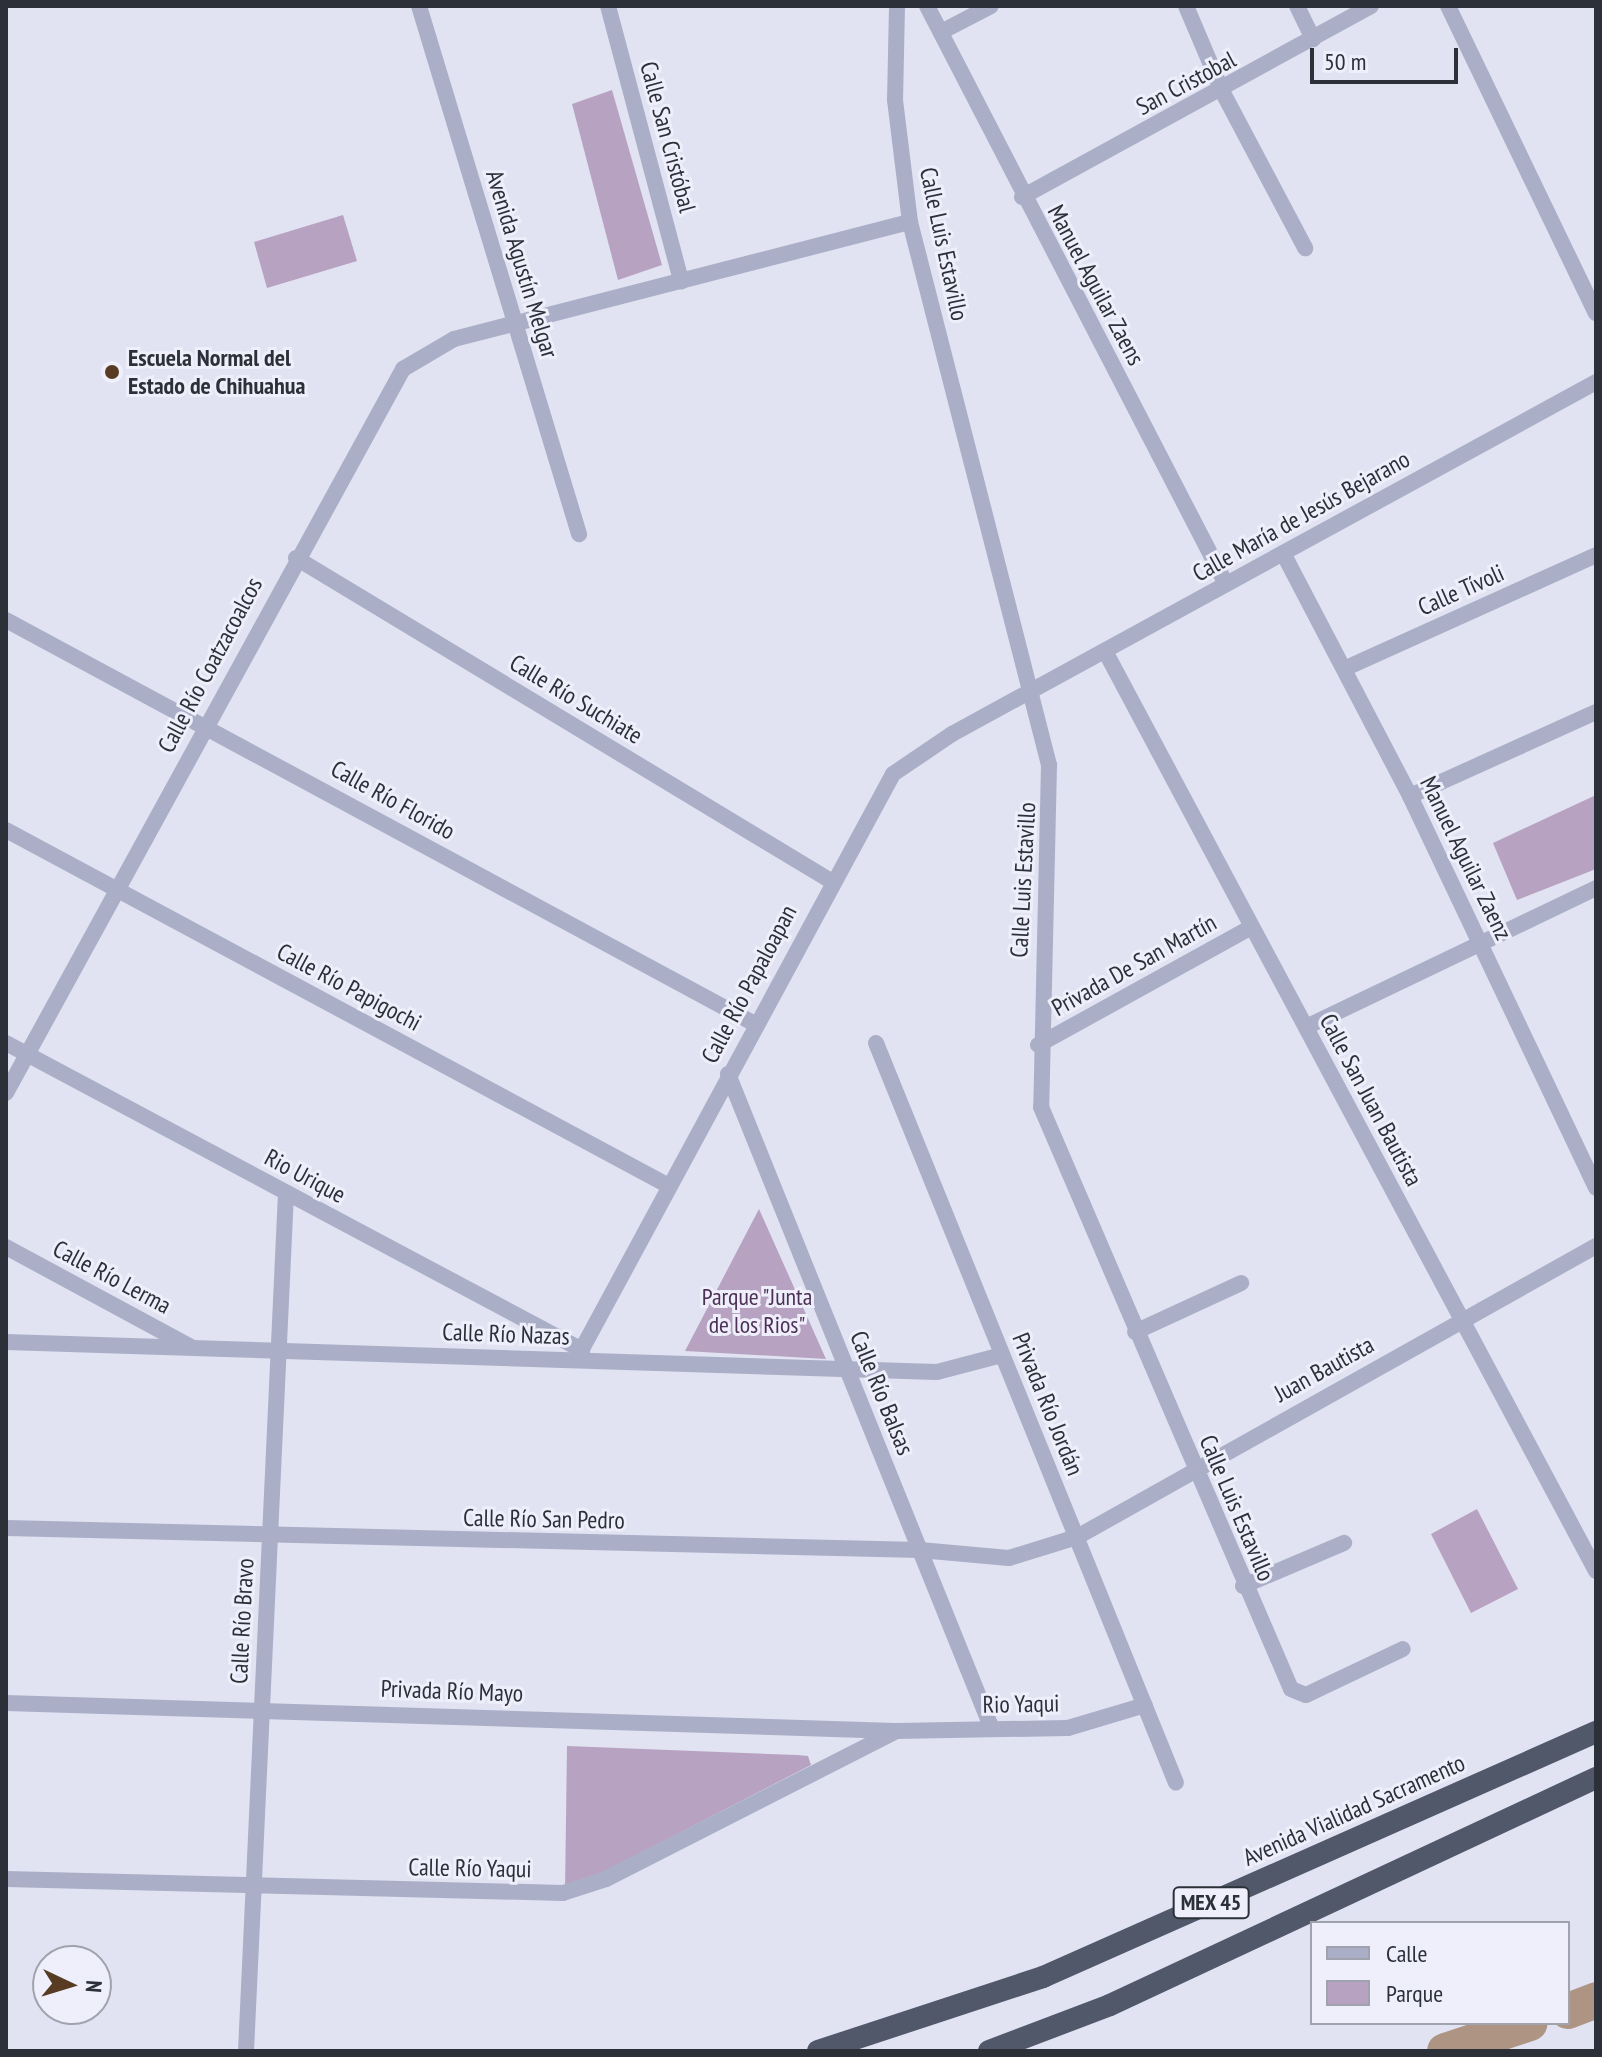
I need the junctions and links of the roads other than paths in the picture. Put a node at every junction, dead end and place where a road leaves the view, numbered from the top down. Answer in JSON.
{"nodes":[{"id":1,"x":419,"y":6,"type":"edge"},
{"id":2,"x":608,"y":6,"type":"edge"},
{"id":3,"x":897,"y":6,"type":"edge"},
{"id":4,"x":927,"y":6,"type":"edge"},
{"id":5,"x":991,"y":6,"type":"edge"},
{"id":6,"x":1186,"y":6,"type":"edge"},
{"id":7,"x":1297,"y":6,"type":"edge"},
{"id":8,"x":1371,"y":6,"type":"edge"},
{"id":9,"x":1448,"y":6,"type":"edge"},
{"id":10,"x":941,"y":32,"type":"junction"},
{"id":11,"x":1313,"y":39,"type":"junction"},
{"id":12,"x":1222,"y":91,"type":"junction"},
{"id":13,"x":1022,"y":197,"type":"junction"},
{"id":14,"x":910,"y":222,"type":"junction"},
{"id":15,"x":1305,"y":248,"type":"dead end"},
{"id":16,"x":681,"y":281,"type":"junction"},
{"id":17,"x":1596,"y":313,"type":"edge"},
{"id":18,"x":514,"y":323,"type":"junction"},
{"id":19,"x":1596,"y":382,"type":"edge"},
{"id":20,"x":579,"y":534,"type":"dead end"},
{"id":21,"x":1283,"y":553,"type":"junction"},
{"id":22,"x":1596,"y":555,"type":"edge"},
{"id":23,"x":296,"y":558,"type":"junction"},
{"id":24,"x":1226,"y":584,"type":"junction"},
{"id":25,"x":6,"y":620,"type":"edge"},
{"id":26,"x":1105,"y":651,"type":"junction"},
{"id":27,"x":1346,"y":668,"type":"junction"},
{"id":28,"x":1030,"y":692,"type":"junction"},
{"id":29,"x":1596,"y":712,"type":"edge"},
{"id":30,"x":205,"y":725,"type":"junction"},
{"id":31,"x":1410,"y":796,"type":"junction"},
{"id":32,"x":6,"y":830,"type":"edge"},
{"id":33,"x":831,"y":881,"type":"junction"},
{"id":34,"x":1596,"y":888,"type":"edge"},
{"id":35,"x":116,"y":890,"type":"junction"},
{"id":36,"x":1252,"y":927,"type":"junction"},
{"id":37,"x":1481,"y":943,"type":"junction"},
{"id":38,"x":755,"y":1024,"type":"junction"},
{"id":39,"x":1306,"y":1027,"type":"junction"},
{"id":40,"x":6,"y":1043,"type":"edge"},
{"id":41,"x":876,"y":1043,"type":"dead end"},
{"id":42,"x":1038,"y":1045,"type":"junction"},
{"id":43,"x":27,"y":1054,"type":"junction"},
{"id":44,"x":728,"y":1074,"type":"junction"},
{"id":45,"x":6,"y":1093,"type":"edge"},
{"id":46,"x":669,"y":1186,"type":"junction"},
{"id":47,"x":1596,"y":1188,"type":"edge"},
{"id":48,"x":286,"y":1193,"type":"junction"},
{"id":49,"x":1596,"y":1246,"type":"edge"},
{"id":50,"x":6,"y":1247,"type":"edge"},
{"id":51,"x":1241,"y":1283,"type":"dead end"},
{"id":52,"x":1459,"y":1322,"type":"junction"},
{"id":53,"x":1135,"y":1332,"type":"junction"},
{"id":54,"x":6,"y":1342,"type":"edge"},
{"id":55,"x":195,"y":1348,"type":"junction"},
{"id":56,"x":278,"y":1351,"type":"junction"},
{"id":57,"x":579,"y":1355,"type":"junction"},
{"id":58,"x":1002,"y":1355,"type":"junction"},
{"id":59,"x":847,"y":1370,"type":"junction"},
{"id":60,"x":1194,"y":1468,"type":"junction"},
{"id":61,"x":6,"y":1528,"type":"edge"},
{"id":62,"x":270,"y":1534,"type":"junction"},
{"id":63,"x":1077,"y":1537,"type":"junction"},
{"id":64,"x":1344,"y":1543,"type":"dead end"},
{"id":65,"x":920,"y":1550,"type":"junction"},
{"id":66,"x":1596,"y":1571,"type":"edge"},
{"id":67,"x":1243,"y":1586,"type":"junction"},
{"id":68,"x":1403,"y":1649,"type":"dead end"},
{"id":69,"x":6,"y":1703,"type":"edge"},
{"id":70,"x":1145,"y":1705,"type":"junction"},
{"id":71,"x":262,"y":1708,"type":"junction"},
{"id":72,"x":992,"y":1729,"type":"junction"},
{"id":73,"x":896,"y":1731,"type":"junction"},
{"id":74,"x":1596,"y":1732,"type":"edge"},
{"id":75,"x":1596,"y":1778,"type":"edge"},
{"id":76,"x":1176,"y":1783,"type":"dead end"},
{"id":77,"x":6,"y":1879,"type":"edge"},
{"id":78,"x":254,"y":1889,"type":"junction"},
{"id":79,"x":246,"y":2051,"type":"edge"},
{"id":80,"x":818,"y":2051,"type":"edge"},
{"id":81,"x":989,"y":2051,"type":"edge"}],
"edges":[{"from":1,"to":18,"type":"street","name":"Avenida Agustín Melgar"},
{"from":2,"to":16,"type":"street","name":"Calle San Cristóbal"},
{"from":3,"to":14,"type":"street","name":"Calle Luis Estavillo"},
{"from":4,"to":10,"type":"street","name":"Manuel Aguilar Zaens"},
{"from":5,"to":10,"type":"street"},
{"from":6,"to":12,"type":"street"},
{"from":7,"to":11,"type":"street"},
{"from":8,"to":11,"type":"street","name":"San Cristobal"},
{"from":9,"to":17,"type":"street"},
{"from":10,"to":13,"type":"street","name":"Manuel Aguilar Zaens"},
{"from":11,"to":12,"type":"street","name":"San Cristobal"},
{"from":12,"to":13,"type":"street","name":"San Cristobal"},
{"from":12,"to":15,"type":"street"},
{"from":13,"to":24,"type":"street","name":"Manuel Aguilar Zaens"},
{"from":14,"to":16,"type":"street"},
{"from":14,"to":28,"type":"street","name":"Calle Luis Estavillo"},
{"from":16,"to":18,"type":"street"},
{"from":18,"to":20,"type":"street","name":"Avenida Agustín Melgar"},
{"from":18,"to":23,"type":"street","name":"Calle Río Coatzacoalcos"},
{"from":19,"to":21,"type":"street","name":"Calle María de Jesús Bejarano"},
{"from":21,"to":24,"type":"street","name":"Calle María de Jesús Bejarano"},
{"from":21,"to":27,"type":"street","name":"Manuel Aguilar Zaenz"},
{"from":22,"to":27,"type":"street","name":"Calle Tívoli"},
{"from":23,"to":30,"type":"street","name":"Calle Río Coatzacoalcos"},
{"from":23,"to":33,"type":"street","name":"Calle Río Suchiate"},
{"from":24,"to":26,"type":"street","name":"Calle María de Jesús Bejarano"},
{"from":25,"to":30,"type":"street","name":"Calle Río Florido"},
{"from":26,"to":28,"type":"street","name":"Calle María de Jesús Bejarano"},
{"from":26,"to":36,"type":"street","name":"Calle San Juan Bautista"},
{"from":27,"to":31,"type":"street","name":"Manuel Aguilar Zaenz"},
{"from":28,"to":33,"type":"street","name":"Calle Río Papaloapan"},
{"from":28,"to":42,"type":"street","name":"Calle Luis Estavillo"},
{"from":29,"to":31,"type":"street"},
{"from":30,"to":35,"type":"street","name":"Calle Río Coatzacoalcos"},
{"from":30,"to":38,"type":"street","name":"Calle Río Florido"},
{"from":31,"to":37,"type":"street","name":"Manuel Aguilar Zaenz"},
{"from":32,"to":35,"type":"street","name":"Calle Río Papigochi"},
{"from":33,"to":38,"type":"street","name":"Calle Río Papaloapan"},
{"from":34,"to":37,"type":"street"},
{"from":35,"to":43,"type":"street","name":"Calle Río Coatzacoalcos"},
{"from":35,"to":46,"type":"street","name":"Calle Río Papigochi"},
{"from":36,"to":39,"type":"street","name":"Calle San Juan Bautista"},
{"from":36,"to":42,"type":"street","name":"Privada De San Martín"},
{"from":37,"to":39,"type":"street"},
{"from":37,"to":47,"type":"street","name":"Manuel Aguilar Zaenz"},
{"from":38,"to":44,"type":"street","name":"Calle Río Papaloapan"},
{"from":39,"to":52,"type":"street","name":"Calle San Juan Bautista"},
{"from":40,"to":43,"type":"street","name":"Rio Urique"},
{"from":41,"to":58,"type":"street","name":"Privada Río Jordán"},
{"from":42,"to":53,"type":"street","name":"Calle Luis Estavillo"},
{"from":43,"to":45,"type":"street","name":"Calle Río Coatzacoalcos"},
{"from":43,"to":48,"type":"street","name":"Rio Urique"},
{"from":44,"to":46,"type":"street","name":"Calle Río Papaloapan"},
{"from":44,"to":59,"type":"street","name":"Calle Río Balsas"},
{"from":46,"to":57,"type":"street","name":"Calle Río Papaloapan"},
{"from":48,"to":56,"type":"street","name":"Calle Río Bravo"},
{"from":48,"to":57,"type":"street","name":"Rio Urique"},
{"from":49,"to":52,"type":"street","name":"Juan Bautista"},
{"from":50,"to":55,"type":"street","name":"Calle Río Lerma"},
{"from":51,"to":53,"type":"street"},
{"from":52,"to":60,"type":"street","name":"Juan Bautista"},
{"from":52,"to":66,"type":"street","name":"Calle San Juan Bautista"},
{"from":53,"to":60,"type":"street","name":"Calle Luis Estavillo"},
{"from":54,"to":55,"type":"street","name":"Calle Río Nazas"},
{"from":55,"to":56,"type":"street","name":"Calle Río Nazas"},
{"from":56,"to":57,"type":"street","name":"Calle Río Nazas"},
{"from":56,"to":62,"type":"street","name":"Calle Río Bravo"},
{"from":57,"to":59,"type":"street","name":"Calle Río Nazas"},
{"from":58,"to":59,"type":"street","name":"Calle Río Nazas"},
{"from":58,"to":63,"type":"street","name":"Privada Río Jordán"},
{"from":59,"to":65,"type":"street","name":"Calle Río Balsas"},
{"from":60,"to":63,"type":"street","name":"Juan Bautista"},
{"from":60,"to":67,"type":"street","name":"Calle Luis Estavillo"},
{"from":61,"to":62,"type":"street","name":"Calle Río San Pedro"},
{"from":62,"to":65,"type":"street","name":"Calle Río San Pedro"},
{"from":62,"to":71,"type":"street","name":"Calle Río Bravo"},
{"from":63,"to":65,"type":"street","name":"Calle Río San Pedro"},
{"from":63,"to":70,"type":"street","name":"Privada Río Jordán"},
{"from":64,"to":67,"type":"street"},
{"from":65,"to":72,"type":"street","name":"Calle Río Balsas"},
{"from":67,"to":68,"type":"street","name":"Calle Luis Estavillo"},
{"from":69,"to":71,"type":"street","name":"Privada Río Mayo"},
{"from":70,"to":72,"type":"street","name":"Rio Yaqui"},
{"from":70,"to":76,"type":"street","name":"Privada Río Jordán"},
{"from":71,"to":73,"type":"street","name":"Privada Río Mayo"},
{"from":71,"to":78,"type":"street","name":"Calle Río Bravo"},
{"from":72,"to":73,"type":"street","name":"Rio Yaqui"},
{"from":73,"to":78,"type":"street","name":"Calle Río Yaqui"},
{"from":74,"to":80,"type":"highway","name":"Avenida Vialidad Sacramento","number":"MEX 45"},
{"from":75,"to":81,"type":"highway","number":"MEX 45"},
{"from":77,"to":78,"type":"street","name":"Calle Río Yaqui"},
{"from":78,"to":79,"type":"street","name":"Calle Río Bravo"}]}
